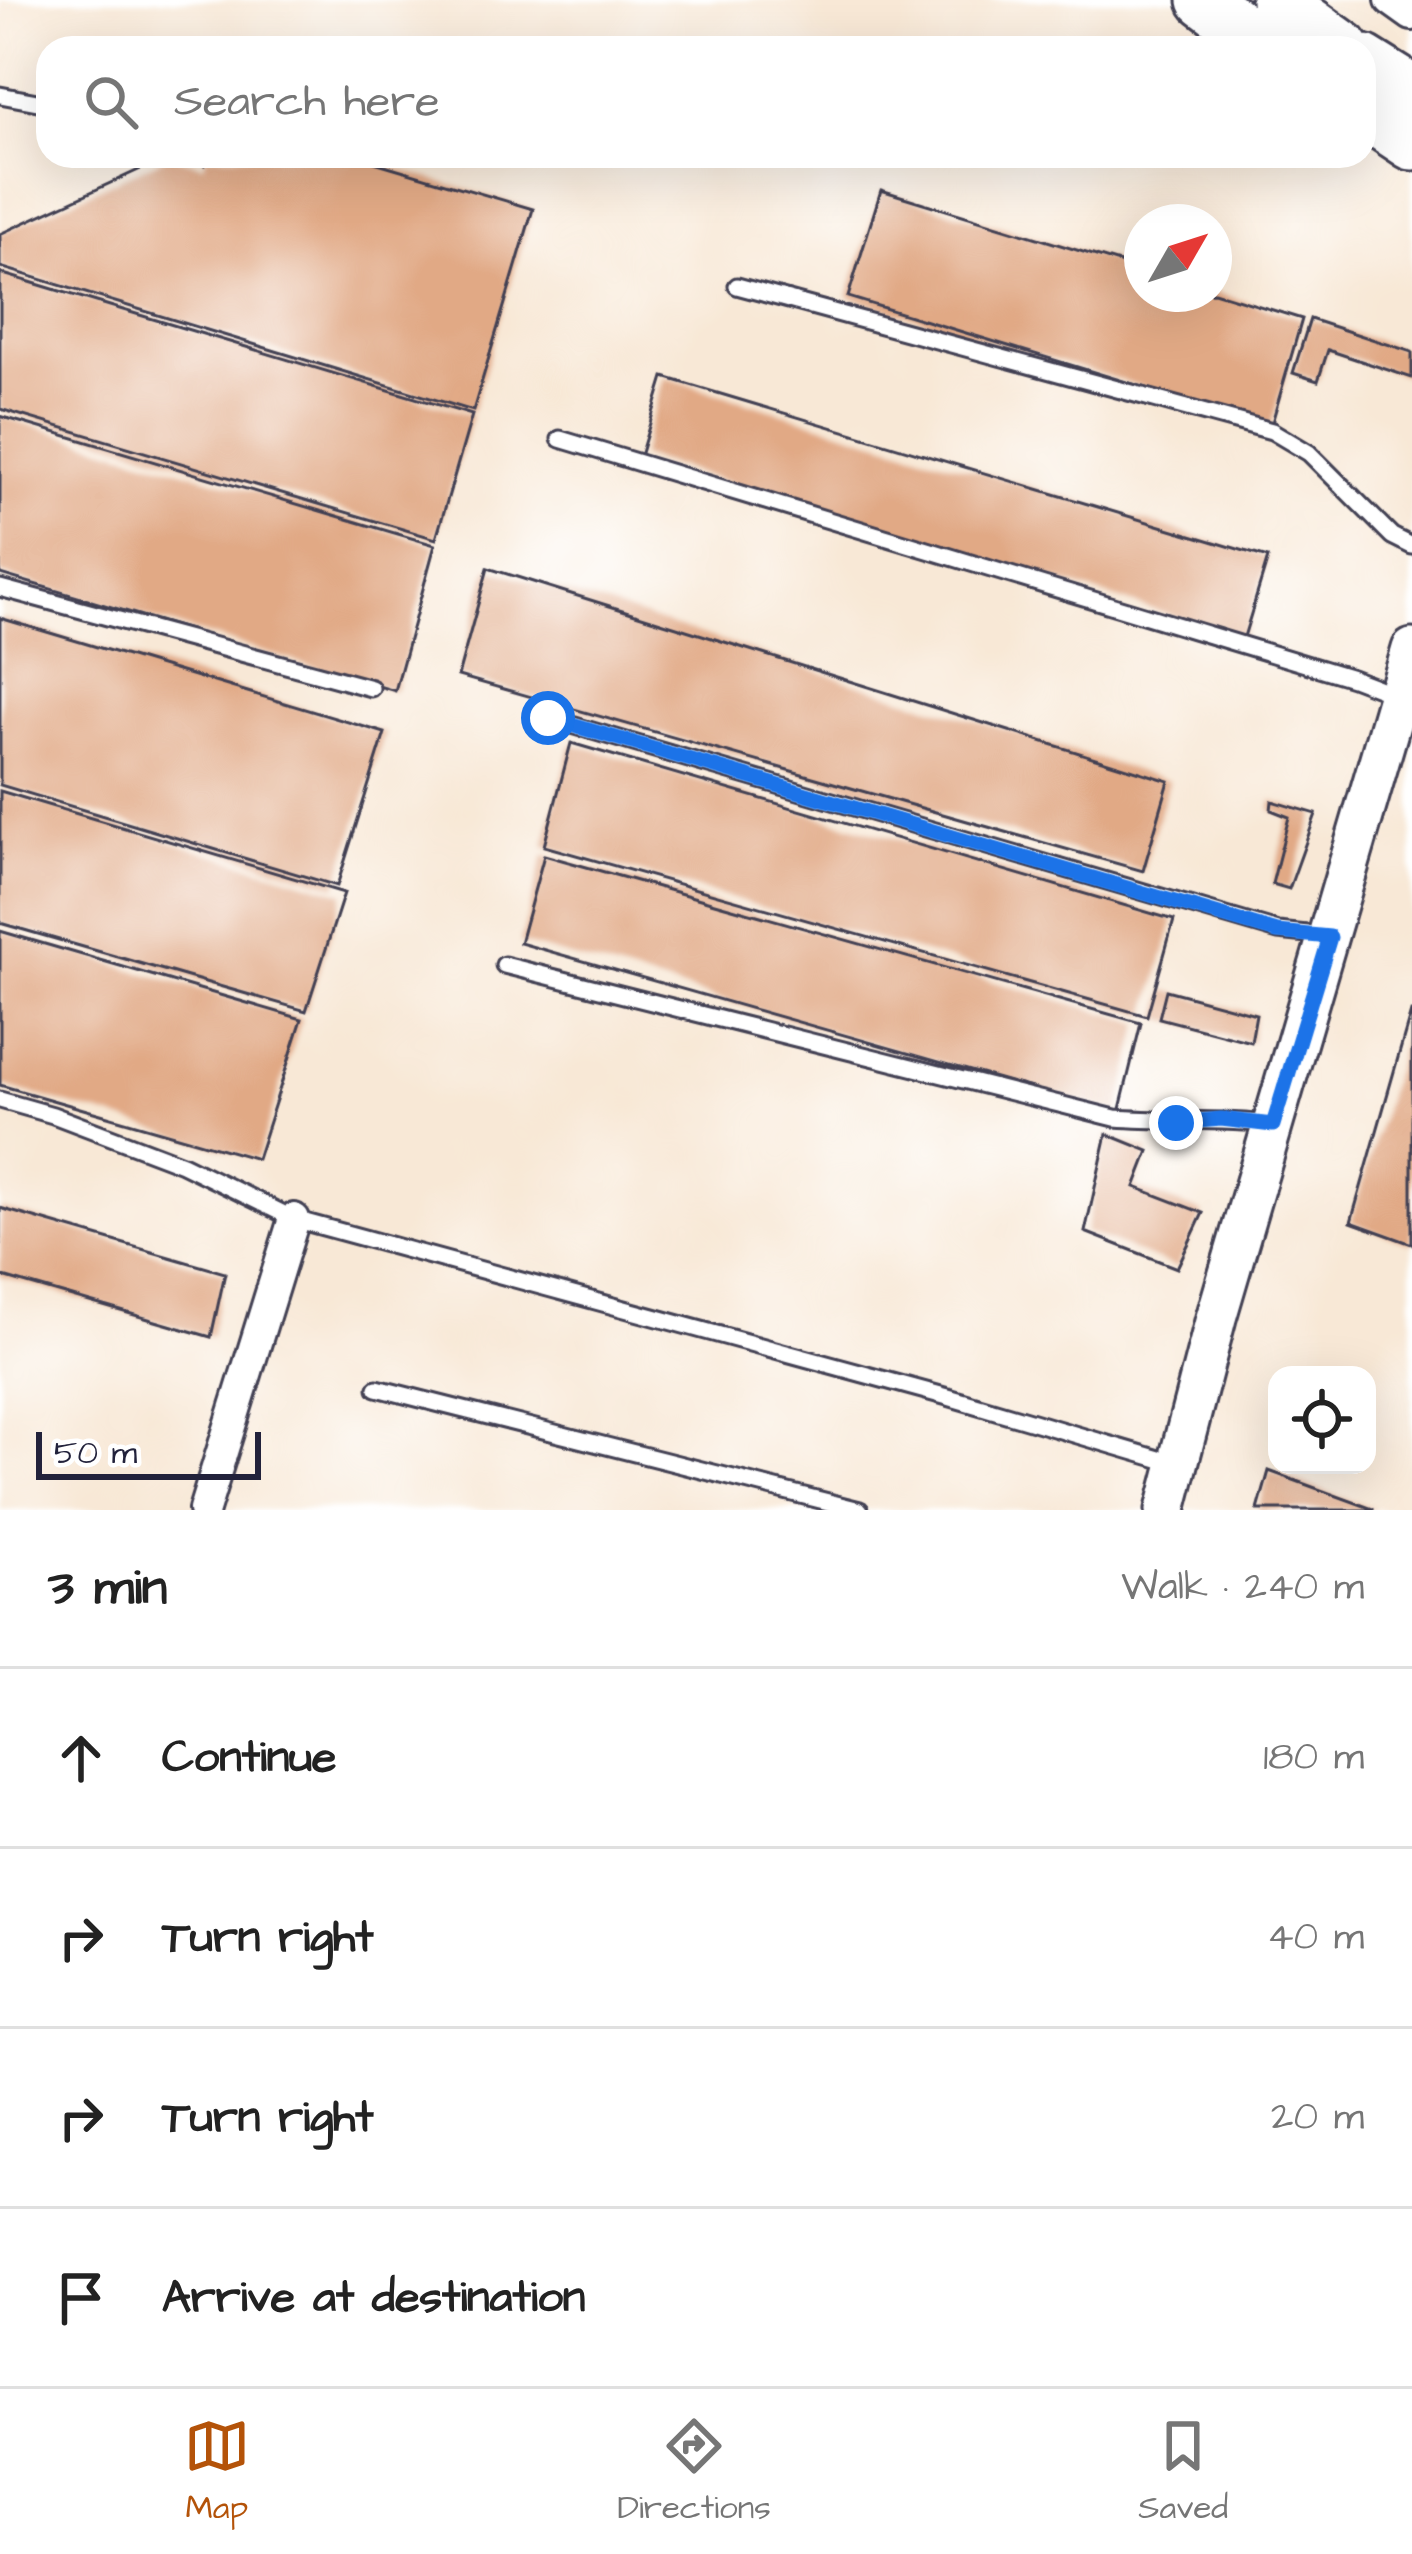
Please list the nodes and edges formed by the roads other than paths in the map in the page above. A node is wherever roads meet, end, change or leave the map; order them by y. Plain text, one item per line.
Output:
1 (1204, 0) edge
2 (1277, 0) edge
3 (1391, 0) edge
4 (1412, 15) edge
5 (1252, 36) edge
6 (1327, 36) edge
7 (1376, 68) edge
8 (1412, 91) edge
9 (0, 95) edge
10 (36, 102) edge
11 (1376, 120) edge
12 (1412, 145) edge
13 (737, 286) dead end
14 (560, 439) dead end
15 (1412, 546) edge
16 (0, 587) edge
17 (1412, 649) edge
18 (371, 688) dead end
19 (1404, 700) edge
20 (548, 718) dead end
21 (1330, 937) junction
22 (504, 964) dead end
23 (0, 1100) edge
24 (1273, 1125) junction
25 (293, 1219) junction
26 (377, 1388) dead end
27 (1180, 1465) junction
28 (204, 1510) edge
29 (860, 1510) edge
30 (1166, 1510) edge

1 - 5 highway
2 - 6 highway
3 - 4 street
7 - 8 highway
9 - 10 lane
11 - 12 highway
13 - 15 lane
14 - 19 lane
16 - 18 lane
17 - 19 street
19 - 21 street
20 - 21 lane
21 - 24 street
22 - 24 lane
23 - 25 lane
24 - 27 street
25 - 27 lane
25 - 28 street
26 - 29 lane
27 - 30 street

